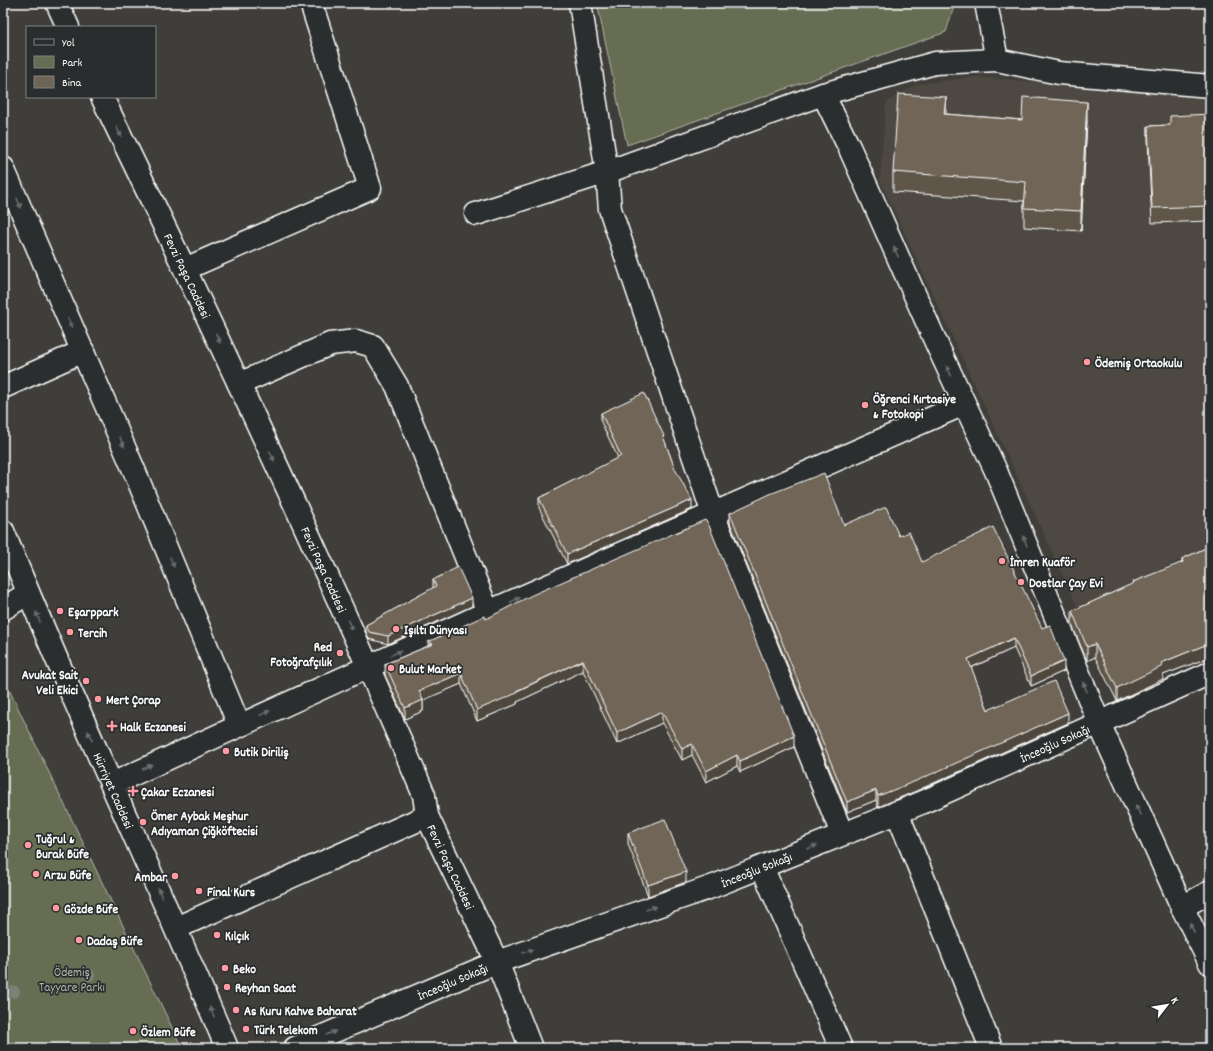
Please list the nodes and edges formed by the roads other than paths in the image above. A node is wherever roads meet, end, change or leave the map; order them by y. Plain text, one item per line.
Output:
1 (57, 3) edge
2 (311, 3) edge
3 (580, 3) edge
4 (986, 3) edge
5 (68, 26) edge
6 (998, 60) junction
7 (1210, 86) edge
8 (823, 94) junction
9 (102, 98) edge
10 (3, 168) edge
11 (607, 172) junction
12 (476, 214) dead end
13 (185, 269) junction
14 (83, 351) junction
15 (239, 384) junction
16 (3, 387) edge
17 (964, 404) junction
18 (713, 514) junction
19 (3, 531) edge
20 (28, 594) junction
21 (3, 609) edge
22 (488, 612) junction
23 (369, 666) junction
24 (1210, 673) edge
25 (1100, 723) junction
26 (240, 725) junction
27 (112, 784) junction
28 (897, 812) junction
29 (427, 816) junction
30 (842, 834) junction
31 (762, 866) junction
32 (1210, 892) edge
33 (1182, 907) junction
34 (176, 928) junction
35 (497, 962) junction
36 (1210, 963) edge
37 (227, 1048) edge
38 (295, 1048) edge
39 (531, 1048) edge
40 (840, 1048) edge
41 (991, 1048) edge

1 - 5 street
2 - 13 street
3 - 11 street
4 - 6 street
6 - 7 street
6 - 8 street
8 - 11 street
17 -> 8 street
9 -> 13 street, Fevzi Paşa Caddesi
10 -> 14 street
11 - 12 street
11 - 18 street
13 -> 15 street, Fevzi Paşa Caddesi
14 - 16 street
14 -> 26 street
15 - 22 street
15 -> 23 street, Fevzi Paşa Caddesi
17 - 18 street
25 -> 17 street
22 -> 18 street
18 - 30 street
19 - 20 street, Hürriyet Caddesi
20 - 21 street
27 -> 20 street, Hürriyet Caddesi
23 -> 22 street
26 -> 23 street
23 - 29 street, Fevzi Paşa Caddesi
24 - 25 street, İnceoğlu Sokağı
25 - 28 street, İnceoğlu Sokağı
33 -> 25 street
27 -> 26 street
34 -> 27 street, Hürriyet Caddesi
28 - 30 street, İnceoğlu Sokağı
28 - 41 street
29 - 34 street
29 - 35 street, Fevzi Paşa Caddesi
31 -> 30 street, İnceoğlu Sokağı
35 -> 31 street, İnceoğlu Sokağı
31 - 40 street
32 - 33 street
36 -> 33 street
37 -> 34 street, Hürriyet Caddesi
38 -> 35 street, İnceoğlu Sokağı
35 - 39 street, Fevzi Paşa Caddesi

